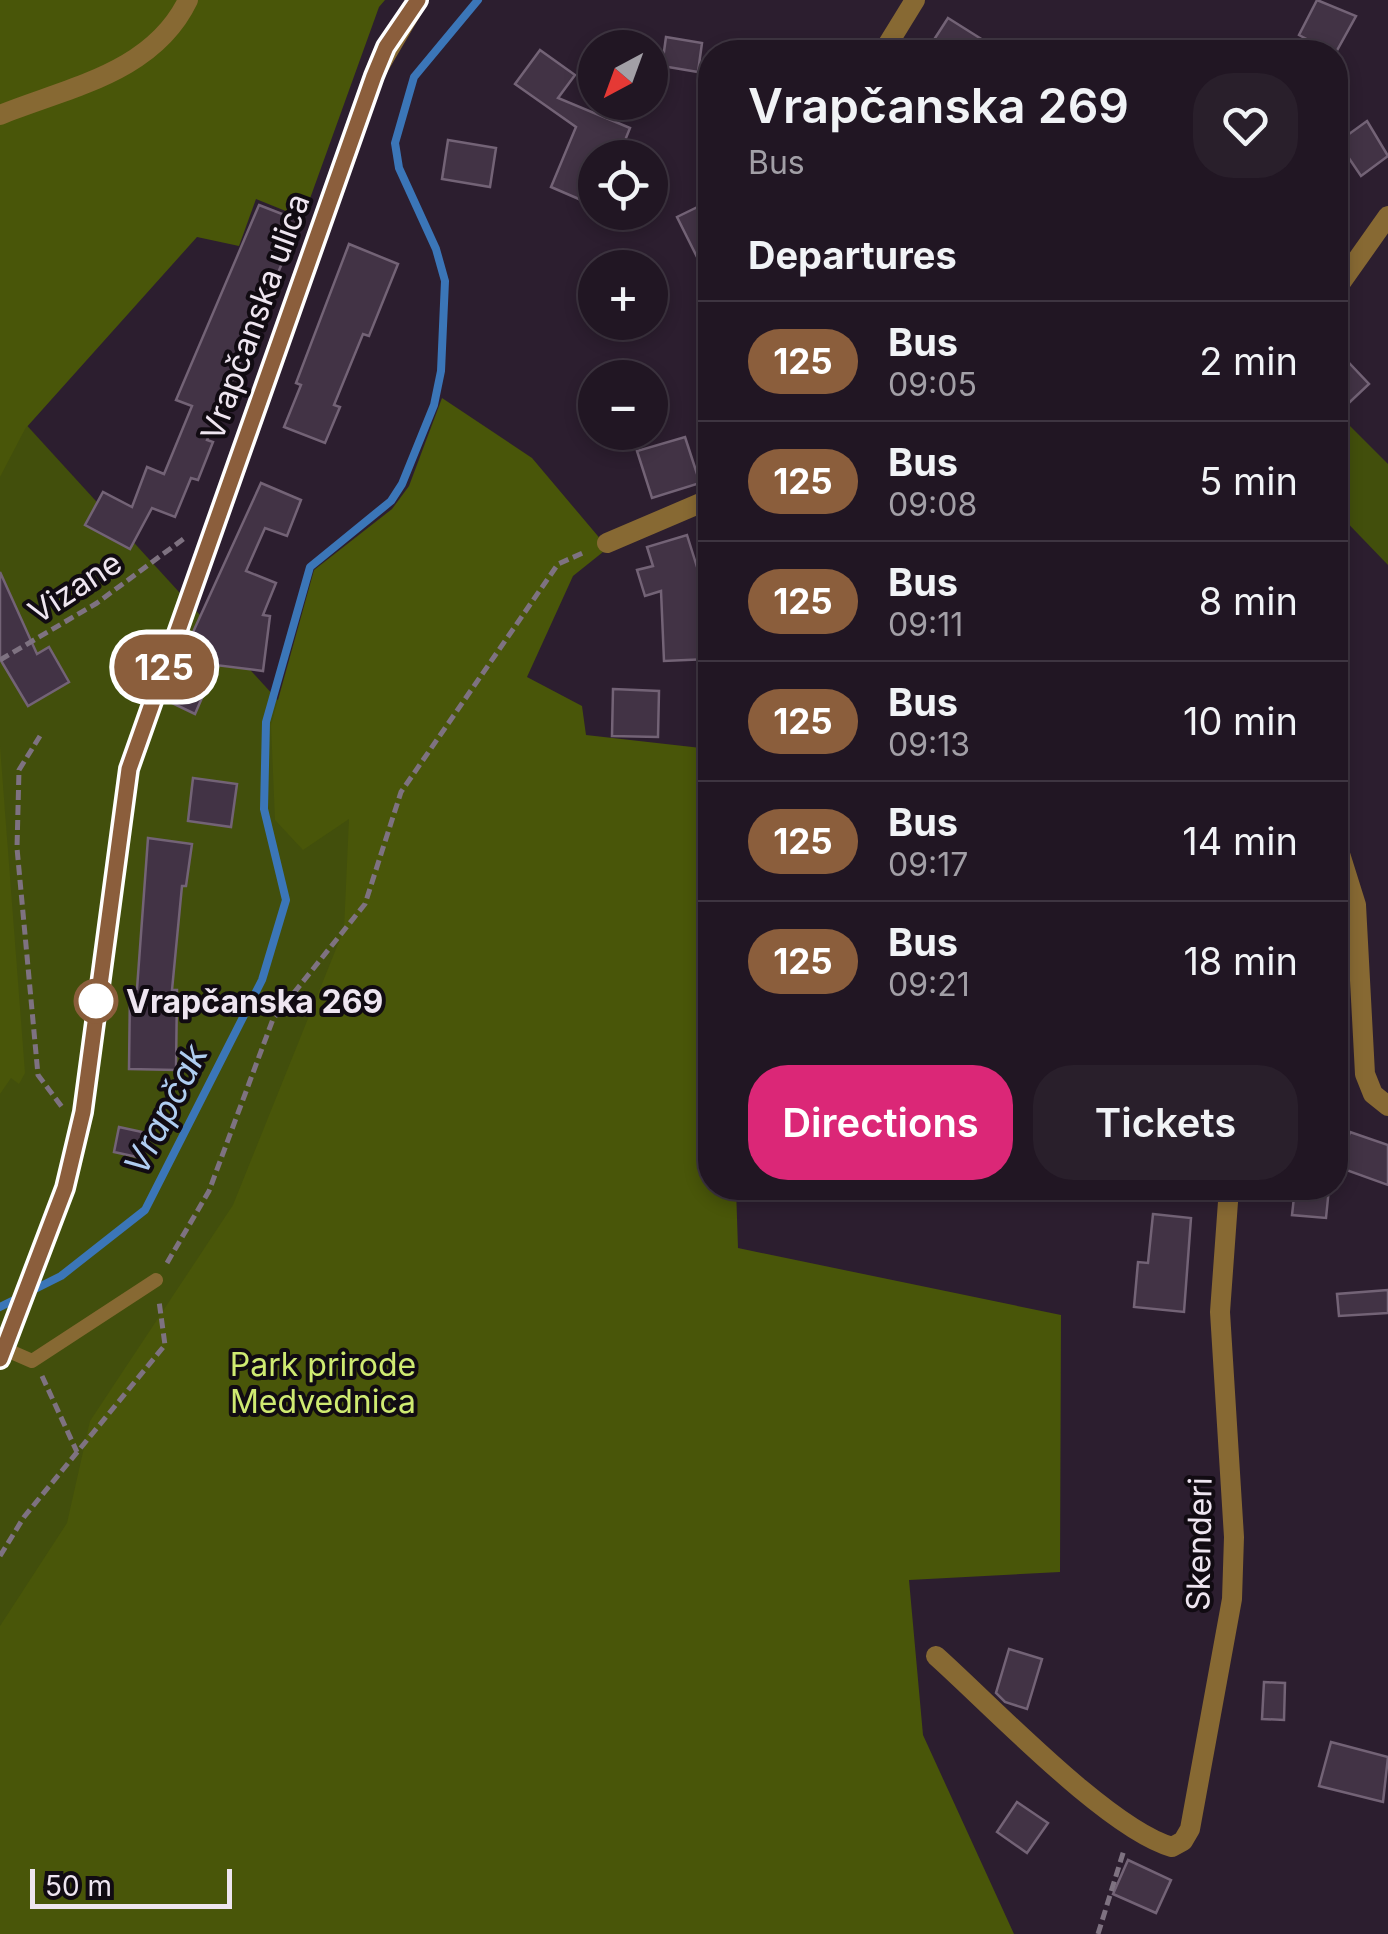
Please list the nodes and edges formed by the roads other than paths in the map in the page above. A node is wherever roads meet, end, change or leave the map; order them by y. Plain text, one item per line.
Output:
1 (188, 0) edge
2 (418, 0) edge
3 (915, 0) edge
4 (890, 40) edge
5 (0, 116) edge
6 (1388, 216) edge
7 (1348, 273) edge
8 (698, 505) edge
9 (606, 543) road end
10 (1348, 879) edge
11 (1356, 905) junction
12 (1348, 910) edge
13 (1388, 1106) edge
14 (1228, 1200) edge
15 (156, 1280) road end
16 (2, 1351) edge
17 (936, 1656) dead end

1 - 5 street
2 - 16 street, Vrapčanska ulica
3 - 4 street
6 - 7 street
8 - 9 street
10 - 11 street
11 - 12 street
11 - 13 street
14 - 17 street, Skenderi
15 - 16 lane

